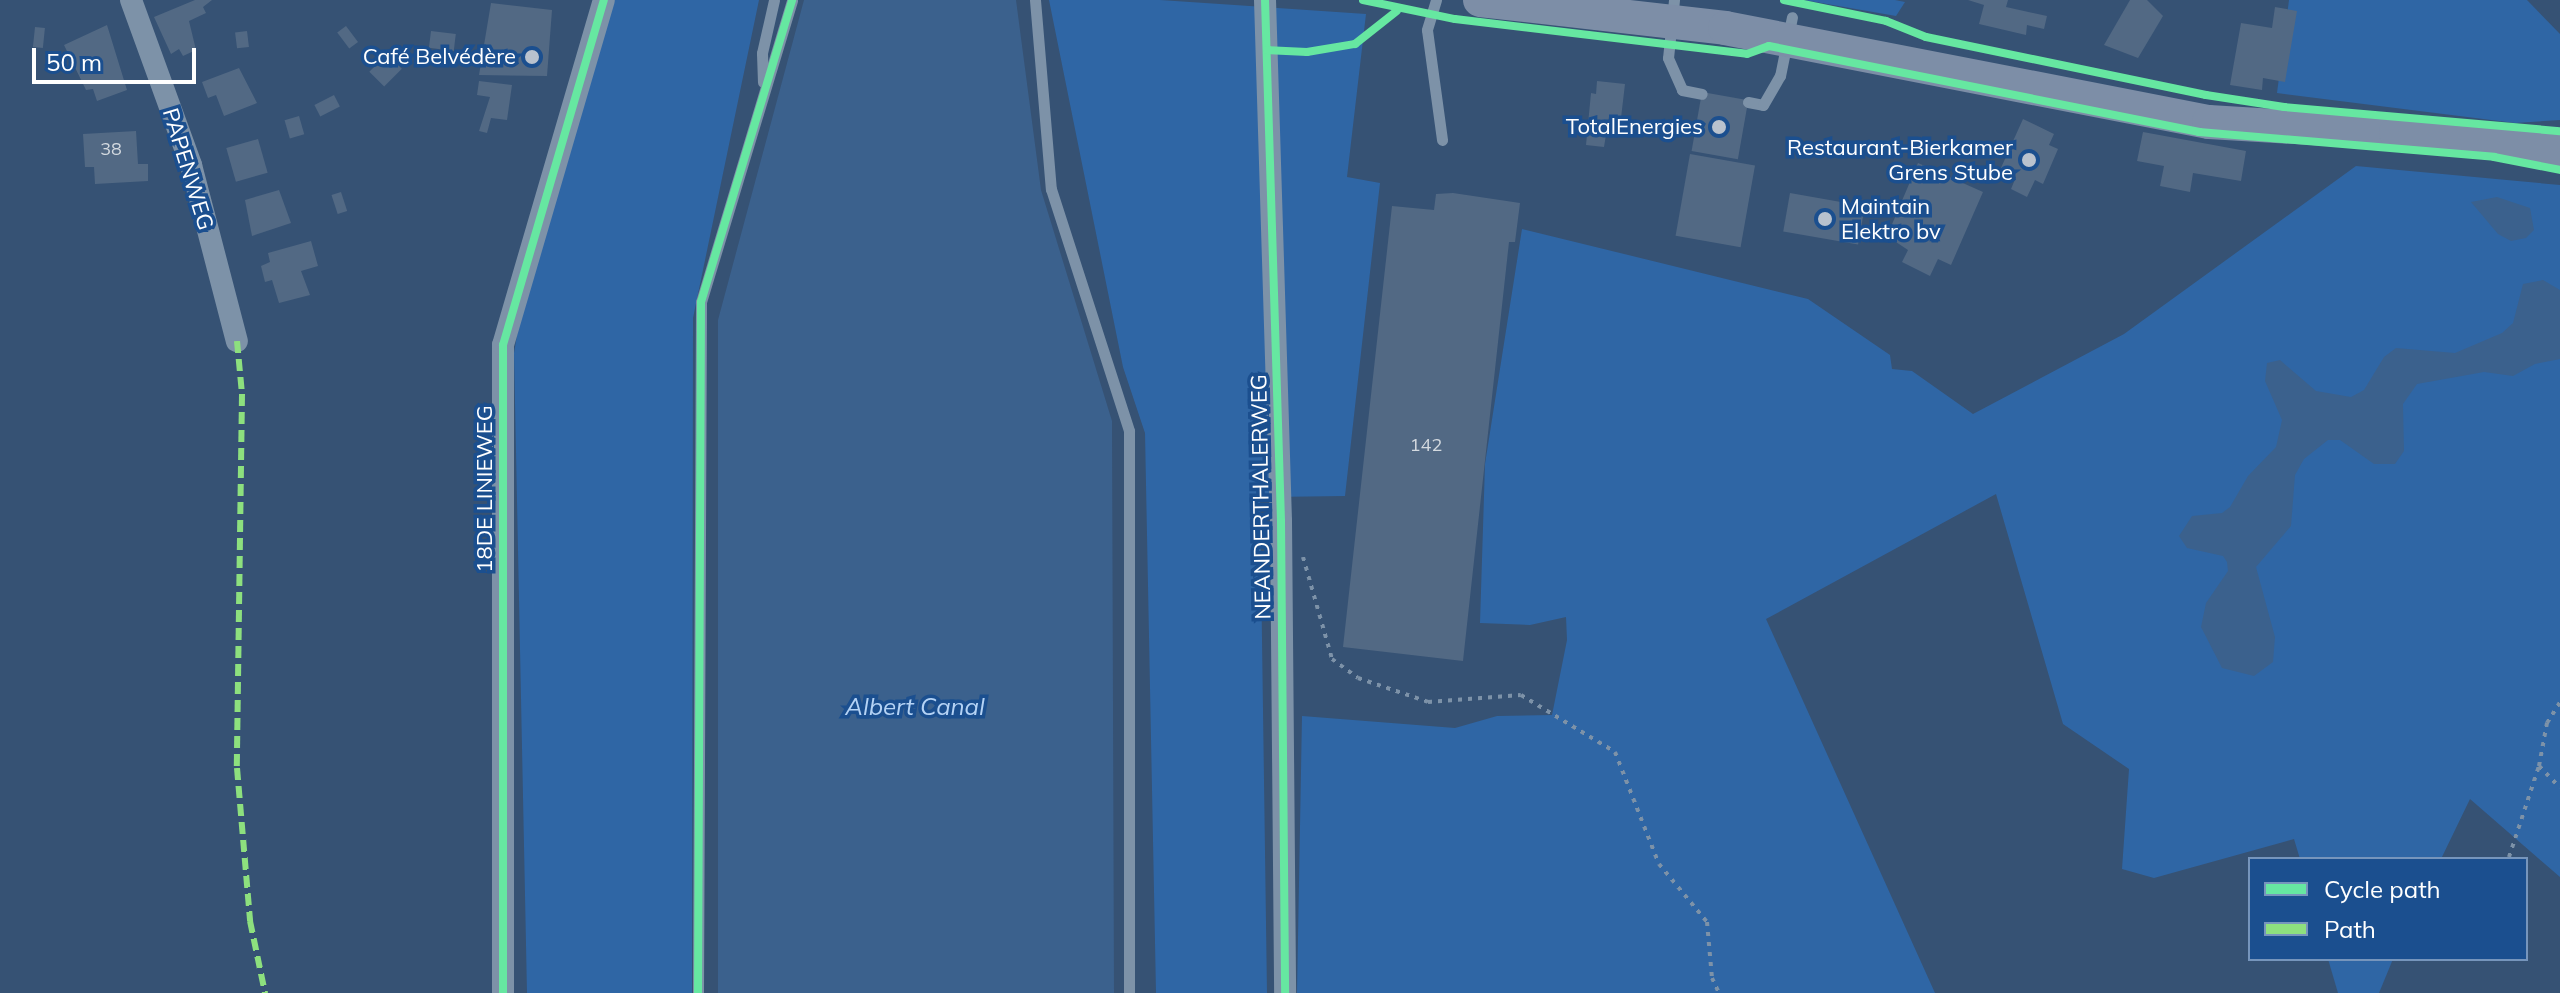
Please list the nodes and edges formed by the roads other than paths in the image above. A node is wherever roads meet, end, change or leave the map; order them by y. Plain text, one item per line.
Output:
1 (131, 0) edge
2 (604, 0) edge
3 (774, 0) edge
4 (792, 0) edge
5 (1035, 0) edge
6 (1265, 0) edge
7 (1436, 0) edge
8 (1480, 0) edge
9 (1680, 7) edge
10 (1790, 28) junction
11 (763, 90) junction
12 (1702, 94) dead end
13 (1748, 102) dead end
14 (1442, 140) dead end
15 (2560, 150) edge
16 (237, 341) dead end
17 (503, 993) edge
18 (698, 993) edge
19 (1129, 993) edge
20 (1285, 993) edge

1 - 16 street, PAPENWEG
2 - 17 street, 18DE LINIEWEG
3 - 11 lane
4 - 11 lane
5 - 19 lane
6 - 20 street, NEANDERTHALERWEG
7 - 14 lane
8 - 9 main road
9 - 10 main road
9 - 12 lane
10 - 13 lane
10 - 15 main road
11 - 18 lane

